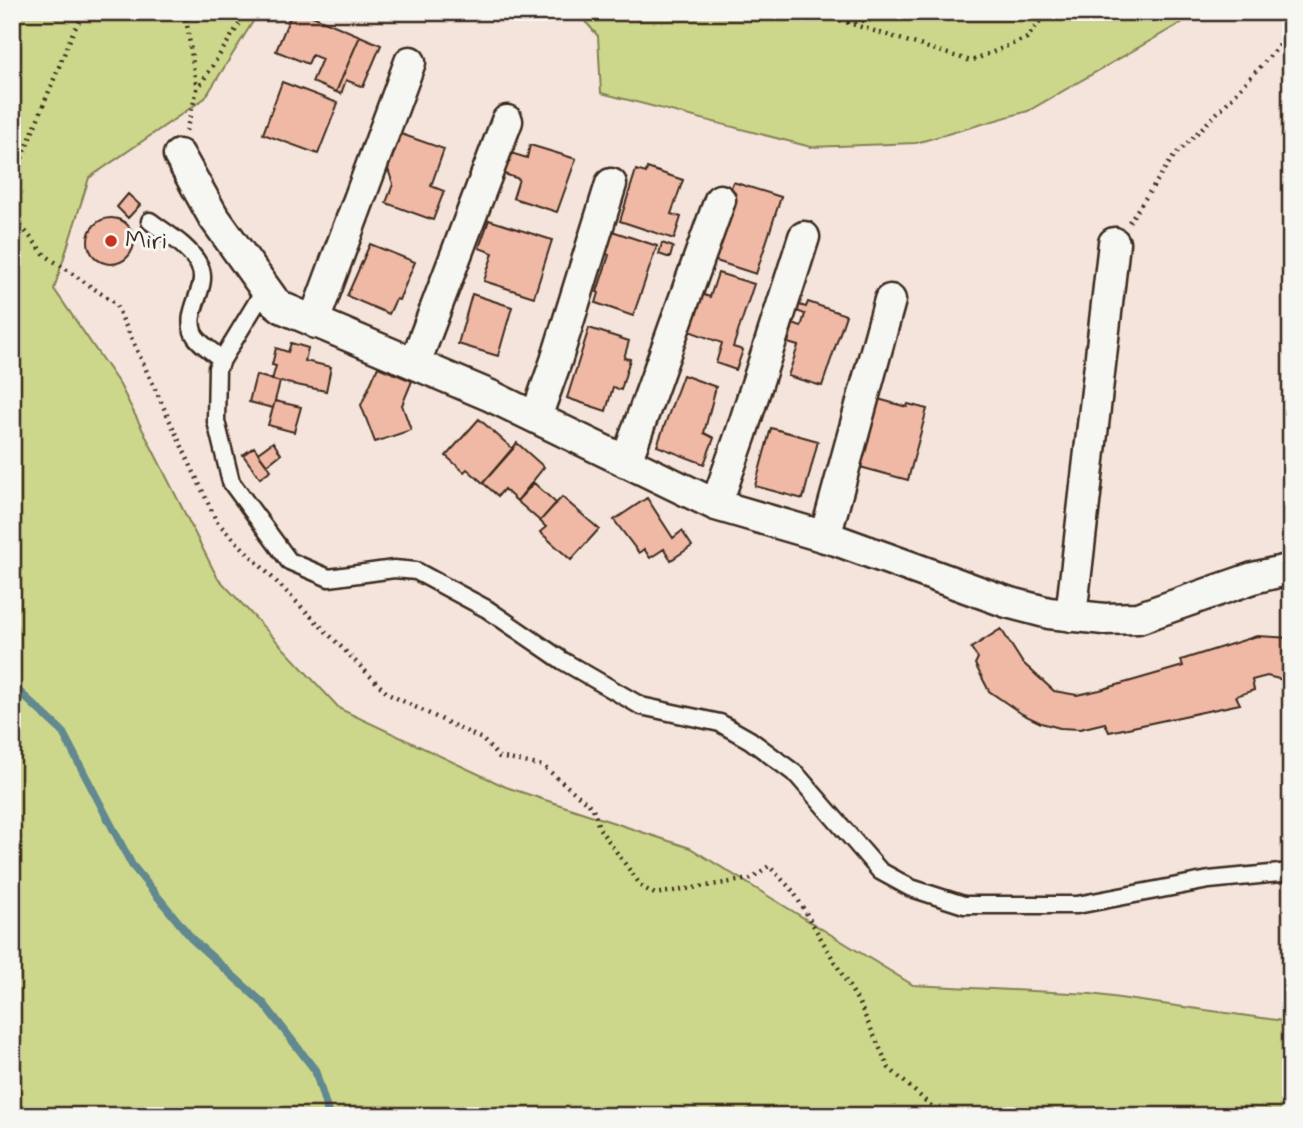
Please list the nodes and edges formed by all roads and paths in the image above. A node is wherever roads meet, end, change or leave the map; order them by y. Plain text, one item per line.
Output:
1 (85, 12) edge
2 (185, 12) edge
3 (247, 12) edge
4 (813, 12) edge
5 (899, 12) edge
6 (1047, 12) edge
7 (844, 23) junction
8 (1291, 33) edge
9 (410, 62) dead end
10 (197, 90) junction
11 (507, 121) dead end
12 (179, 155) joint
13 (12, 170) edge
14 (611, 184) dead end
15 (720, 200) dead end
16 (12, 215) edge
17 (150, 221) dead end
18 (804, 237) dead end
19 (1114, 243) joint
20 (265, 289) junction
21 (890, 300) dead end
22 (316, 323) junction
23 (222, 360) junction
24 (415, 363) junction
25 (536, 417) junction
26 (626, 462) junction
27 (716, 505) junction
28 (825, 537) junction
29 (1291, 569) edge
30 (1072, 617) junction
31 (1291, 872) edge
32 (947, 1116) edge

1 - 13 path
2 - 10 path
3 - 10 path
4 - 7 path
5 - 7 path
6 - 7 path
8 - 19 path
9 - 22 street
10 - 12 path
11 - 24 street
12 - 20 street
14 - 25 street
15 - 26 street
16 - 32 path
17 - 23 lane
18 - 27 street
19 - 30 street
20 - 22 street
20 - 23 lane
21 - 28 street
22 - 24 street
23 - 31 lane
24 - 25 street
25 - 26 street
26 - 27 street
27 - 28 street
28 - 30 street
29 - 30 street

